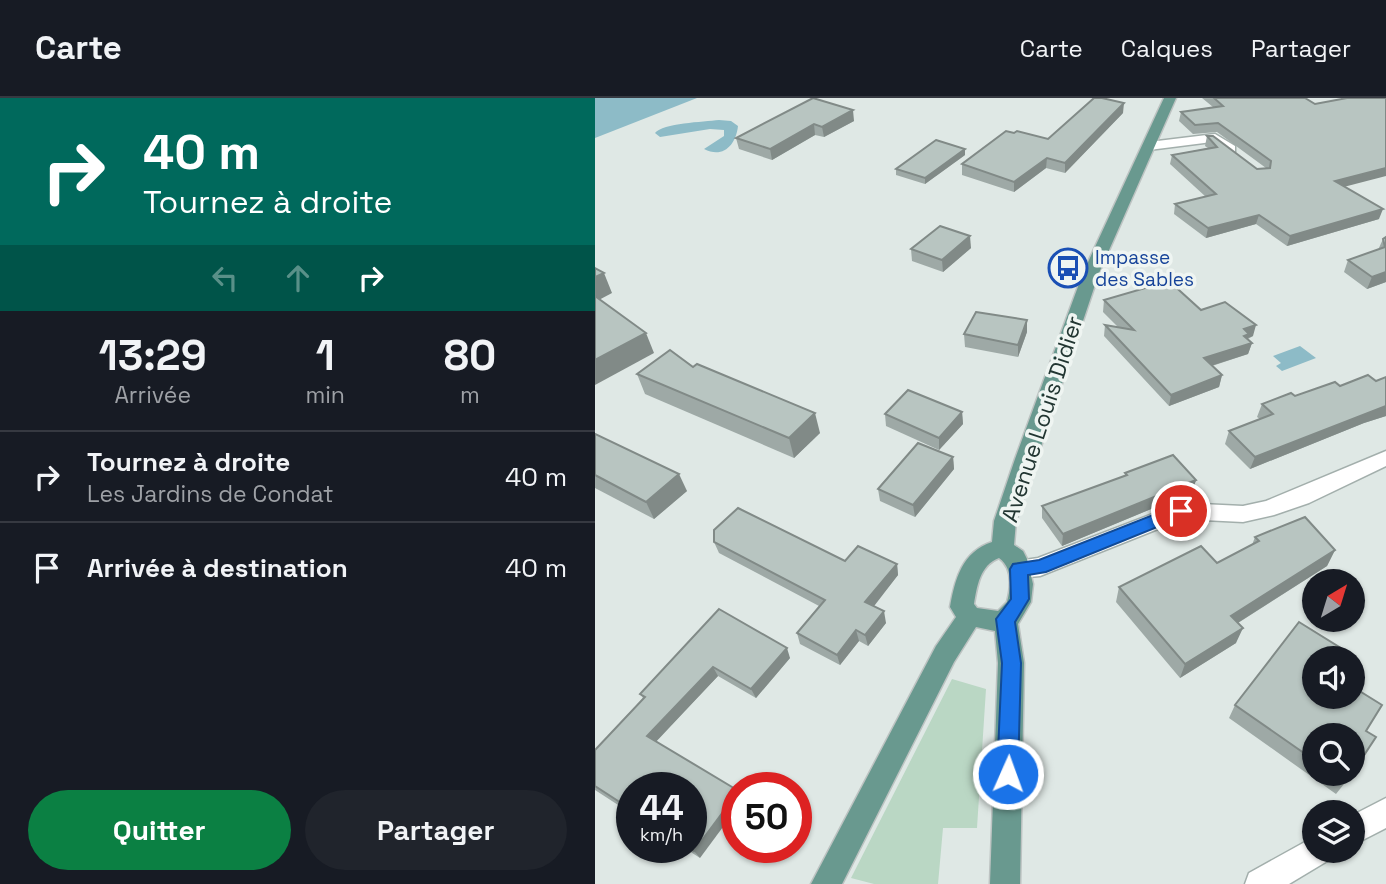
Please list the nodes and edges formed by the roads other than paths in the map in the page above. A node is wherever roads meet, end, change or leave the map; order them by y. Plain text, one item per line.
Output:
1 (1170, 98) edge
2 (1149, 146) junction
3 (1243, 159) edge
4 (1386, 458) edge
5 (1002, 549) junction
6 (1019, 569) junction
7 (969, 617) junction
8 (1005, 619) junction
9 (1386, 812) edge
10 (1365, 824) edge
11 (1302, 860) edge
12 (826, 884) edge
13 (1005, 884) edge
14 (1260, 884) edge

1 - 2 main road, Avenue Louis Didier
2 - 3 street
2 - 5 main road, Avenue Louis Didier
4 - 6 street
5 - 6 main road, Avenue Louis Didier
5 - 7 main road, Avenue Louis Didier
6 - 8 main road
7 - 8 main road
7 - 12 main road
8 - 13 main road
9 - 10 street
11 - 14 street

